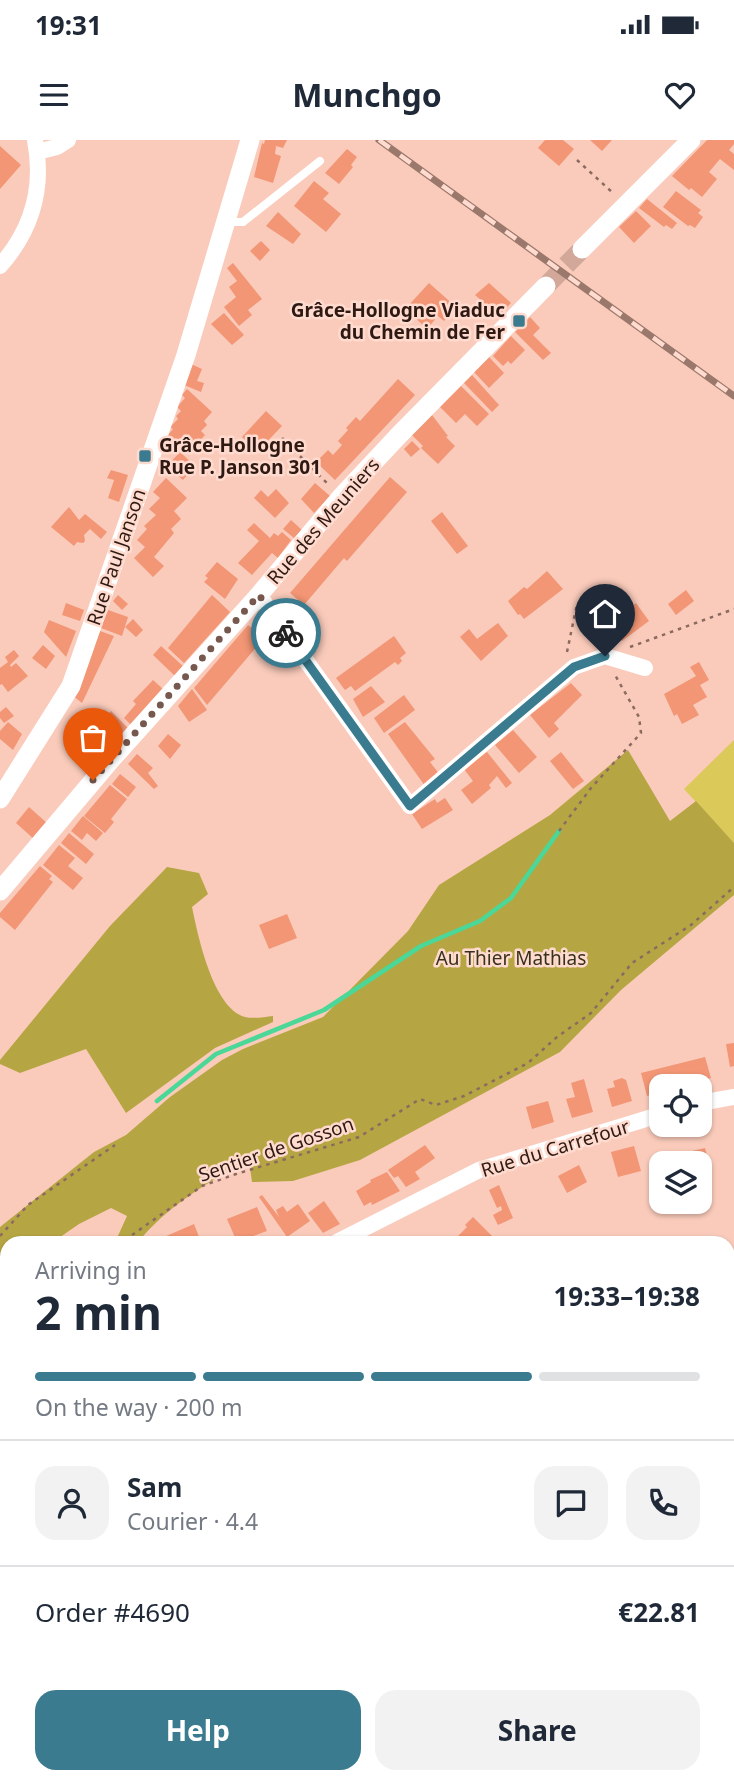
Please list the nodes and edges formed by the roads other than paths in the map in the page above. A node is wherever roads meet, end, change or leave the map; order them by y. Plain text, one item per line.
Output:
1 (68, 140) edge
2 (250, 140) edge
3 (691, 140) edge
4 (36, 146) edge
5 (320, 161) dead end
6 (226, 222) junction
7 (582, 249) tunnel mouth
8 (0, 266) edge
9 (545, 286) tunnel mouth
10 (259, 595) junction
11 (645, 668) dead end
12 (0, 799) edge
13 (0, 891) edge
14 (734, 1097) edge
15 (712, 1101) edge
16 (649, 1118) edge
17 (349, 1236) edge

1 - 4 street
2 - 6 street, Rue Paul Janson
3 - 7 street
4 - 8 street
5 - 6 lane
6 - 12 street, Rue Paul Janson
9 - 10 street, Rue des Meuniers
10 - 11 street
10 - 13 street, Rue des Meuniers
14 - 15 street
16 - 17 street, Rue du Carrefour

